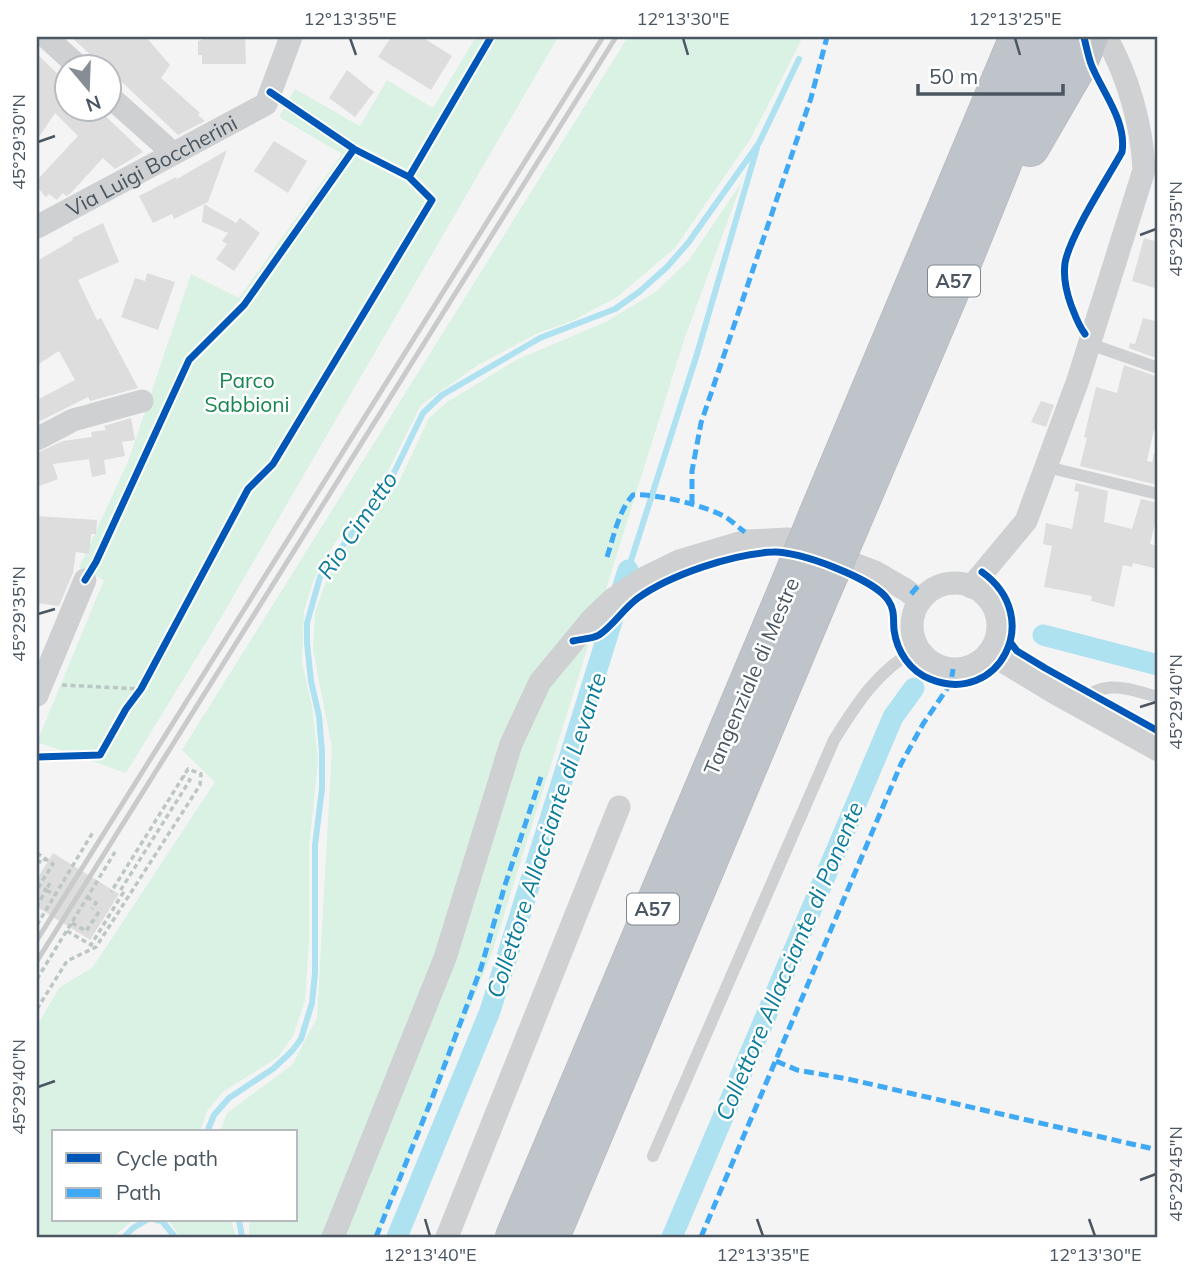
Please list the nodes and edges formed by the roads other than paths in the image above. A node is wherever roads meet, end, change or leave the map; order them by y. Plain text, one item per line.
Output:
1 (46, 37) edge
2 (291, 37) edge
3 (992, 37) edge
4 (1019, 37) edge
5 (1053, 37) edge
6 (1106, 37) edge
7 (1119, 48) edge
8 (63, 52) edge
9 (1082, 54) edge
10 (122, 107) edge
11 (165, 146) dead end
12 (37, 227) edge
13 (963, 260) junction
14 (910, 300) junction
15 (1090, 344) junction
16 (1158, 368) edge
17 (142, 401) dead end
18 (37, 439) edge
19 (1047, 467) junction
20 (1158, 494) edge
21 (835, 518) junction
22 (85, 580) dead end
23 (806, 586) junction
24 (971, 587) junction
25 (920, 601) junction
26 (918, 648) junction
27 (989, 653) junction
28 (38, 687) edge
29 (1158, 697) edge
30 (1074, 704) junction
31 (1158, 750) edge
32 (619, 807) dead end
33 (653, 1156) dead end
34 (333, 1237) edge
35 (447, 1237) edge
36 (515, 1237) edge
37 (550, 1237) edge

1 - 8 street
2 - 12 street, Via Luigi Boccherini
3 - 14 highway, A57
4 - 14 highway, Tangenziale di Mestre / A57
5 - 13 highway, Tangenziale di Mestre / A57
6 - 7 street
7 - 15 street
9 - 13 highway, A57
10 - 11 street
13 - 21 highway, Tangenziale di Mestre / A57
14 - 21 highway, Tangenziale di Mestre / A57
15 - 16 lane
15 - 19 street
17 - 18 street
19 - 20 lane
19 - 24 street
21 - 23 highway, Tangenziale di Mestre / A57, bridge
22 - 28 street
23 - 36 highway, Tangenziale di Mestre / A57
23 - 37 highway, Tangenziale di Mestre / A57
24 - 25 street
24 - 27 street
25 - 26 street
25 - 34 street
26 - 27 street
26 - 33 lane
27 - 30 street
29 - 30 lane
30 - 31 street
32 - 35 street

